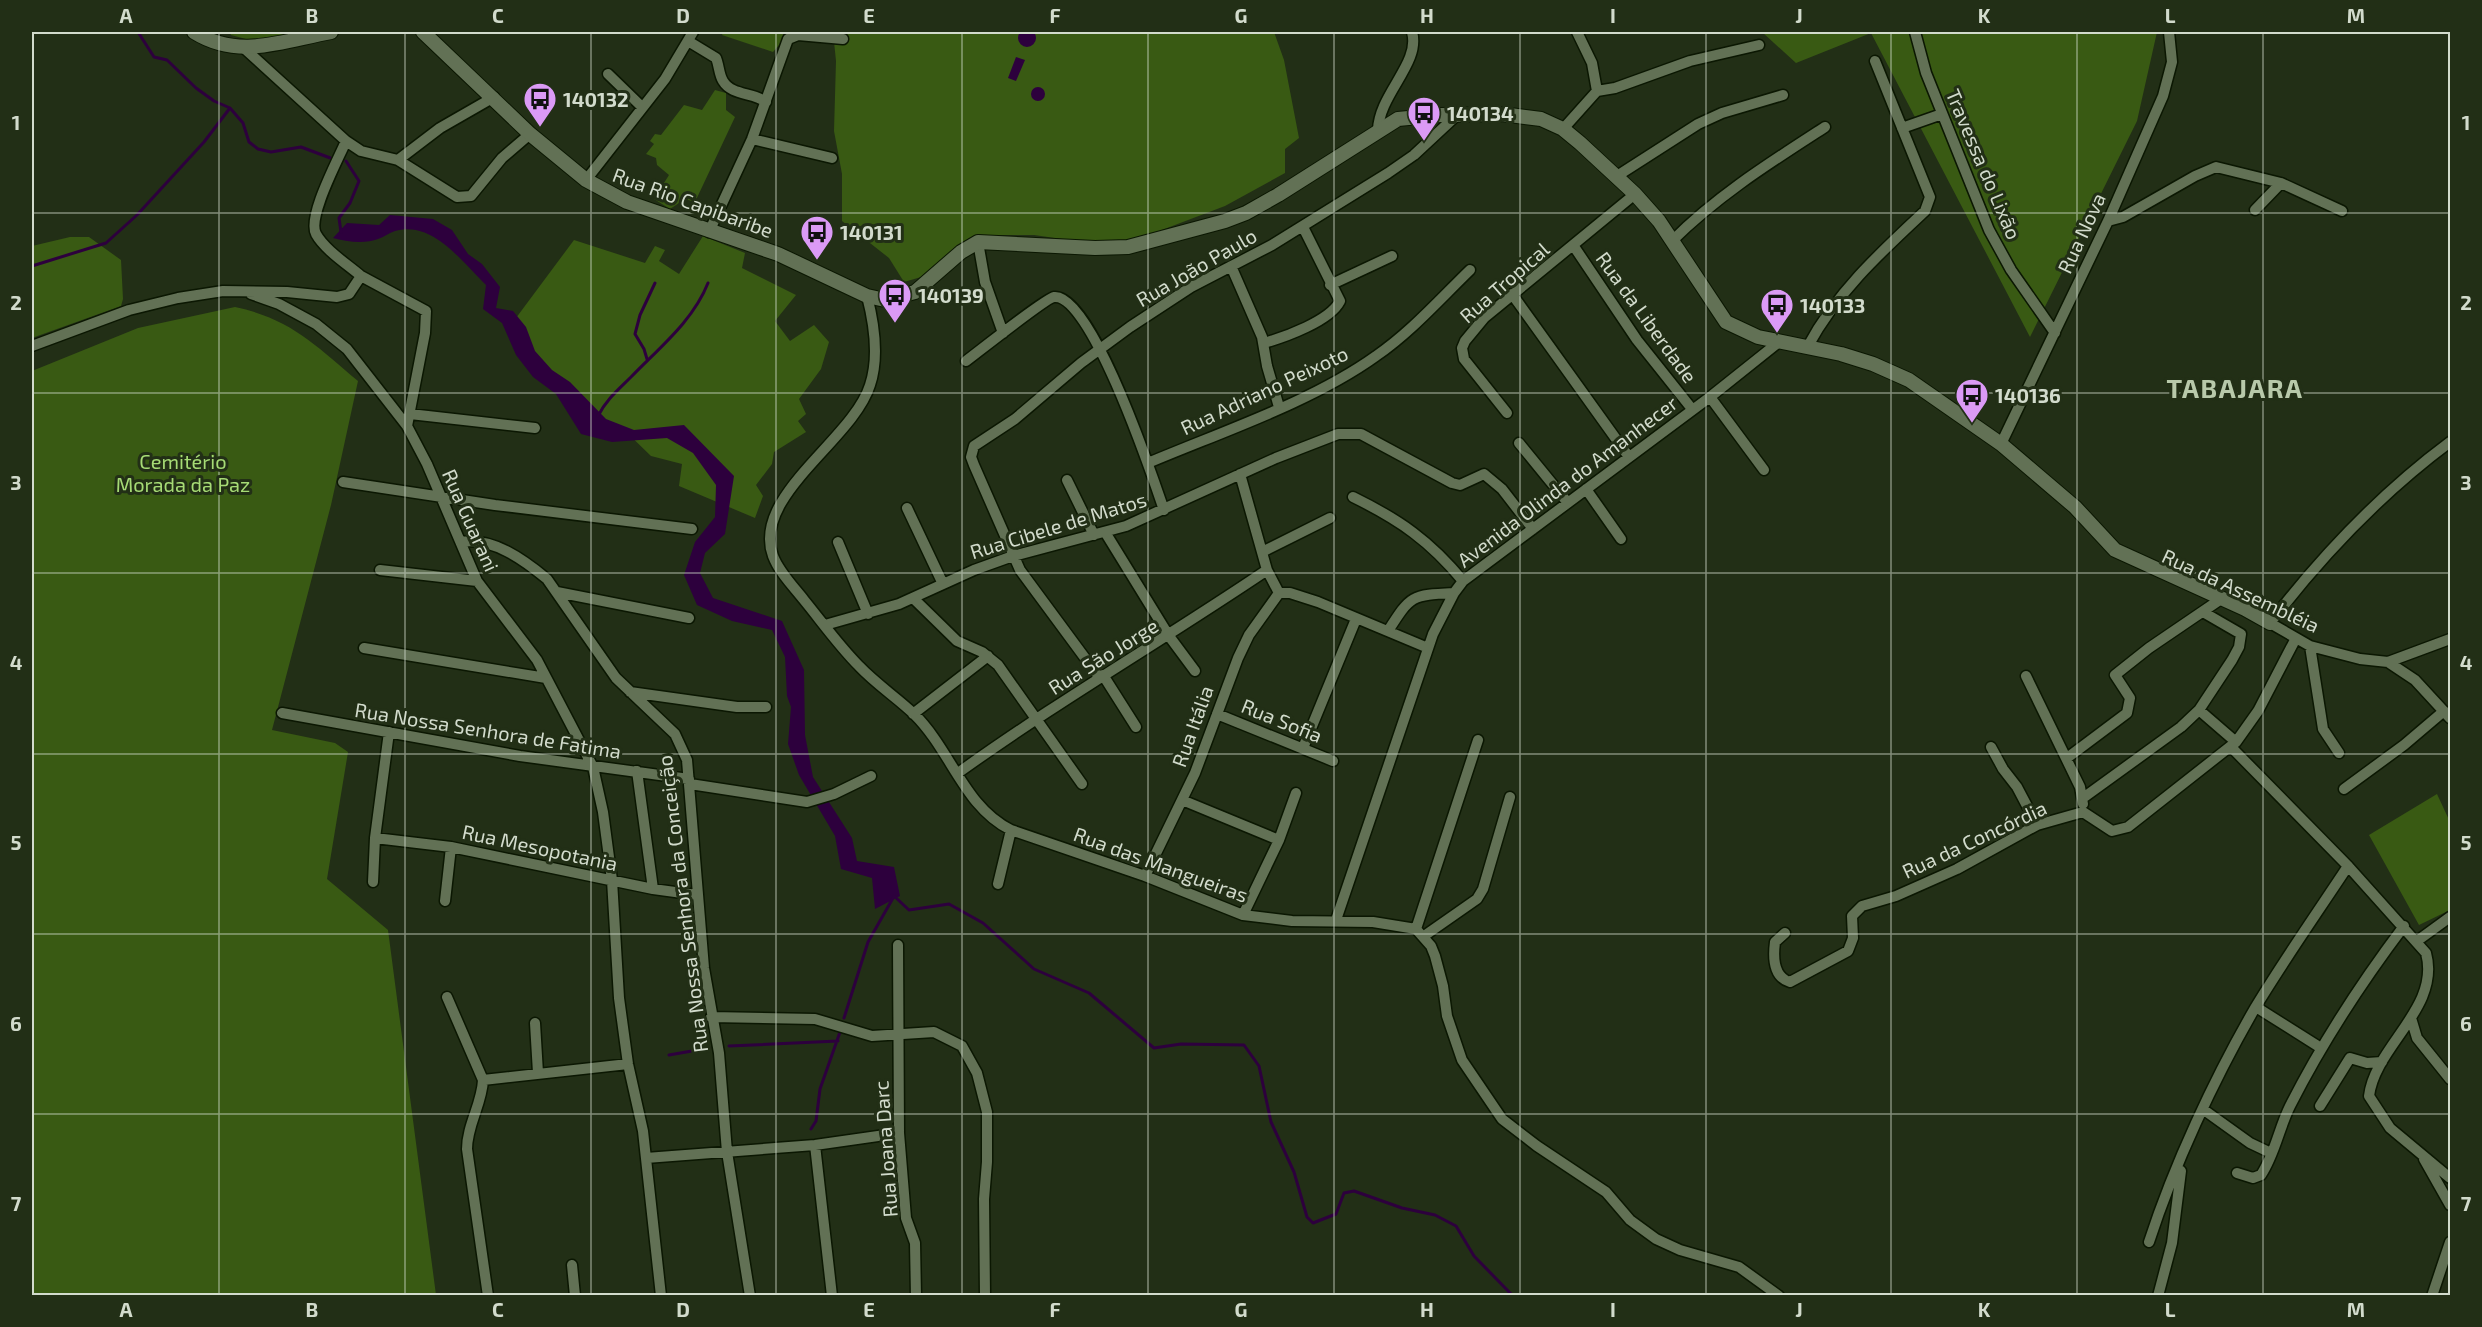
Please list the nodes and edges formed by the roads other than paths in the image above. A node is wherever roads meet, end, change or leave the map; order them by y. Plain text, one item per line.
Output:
1 (194, 32) edge
2 (330, 32) edge
3 (423, 32) edge
4 (1412, 32) edge
5 (1577, 32) edge
6 (1914, 32) edge
7 (2169, 32) edge
8 (691, 36) edge
9 (843, 39) dead end
10 (1759, 45) dead end
11 (245, 49) junction
12 (1875, 61) dead end
13 (609, 74) dead end
14 (1597, 91) junction
15 (1783, 95) dead end
16 (494, 97) junction
17 (766, 102) junction
18 (642, 107) junction
19 (1942, 114) junction
20 (1457, 115) junction
21 (1825, 127) dead end
22 (1902, 128) junction
23 (1563, 129) junction
24 (1378, 130) junction
25 (530, 134) junction
26 (752, 139) junction
27 (346, 141) junction
28 (832, 158) dead end
29 (398, 160) junction
30 (1617, 176) junction
31 (586, 180) junction
32 (2281, 183) junction
33 (1635, 194) junction
34 (2255, 210) dead end
35 (2342, 211) dead end
36 (2108, 221) junction
37 (1303, 227) junction
38 (709, 232) junction
39 (1672, 241) junction
40 (978, 242) junction
41 (1574, 245) junction
42 (1392, 256) dead end
43 (1231, 266) junction
44 (1470, 270) dead end
45 (361, 276) junction
46 (1330, 285) junction
47 (251, 294) junction
48 (1512, 294) junction
49 (867, 296) junction
50 (1003, 333) junction
51 (2055, 333) junction
52 (1779, 342) junction
53 (1264, 343) junction
54 (32, 346) edge
55 (1808, 346) junction
56 (1101, 349) junction
57 (966, 361) dead end
58 (1710, 397) junction
59 (1279, 407) junction
60 (1692, 409) junction
61 (1508, 412) dead end
62 (410, 414) junction
63 (406, 426) junction
64 (535, 428) dead end
65 (2451, 442) edge
66 (1519, 443) dead end
67 (2001, 444) junction
68 (1629, 457) junction
69 (1148, 463) junction
70 (1764, 470) dead end
71 (1240, 474) junction
72 (1067, 480) dead end
73 (343, 482) dead end
74 (1586, 489) junction
75 (440, 495) junction
76 (1353, 497) dead end
77 (1568, 503) junction
78 (907, 508) dead end
79 (1164, 510) junction
80 (1330, 518) dead end
81 (692, 529) dead end
82 (1533, 529) junction
83 (1100, 534) junction
84 (1621, 539) dead end
85 (838, 542) dead end
86 (461, 543) junction
87 (1264, 551) junction
88 (1012, 555) junction
89 (380, 570) dead end
90 (1267, 570) junction
91 (477, 581) junction
92 (1463, 581) junction
93 (943, 584) junction
94 (557, 592) junction
95 (1279, 593) junction
96 (1454, 593) junction
97 (913, 598) junction
98 (2221, 599) junction
99 (2203, 612) junction
100 (868, 614) junction
101 (688, 618) dead end
102 (1356, 619) junction
103 (2270, 623) junction
104 (825, 625) junction
105 (1388, 631) junction
106 (1169, 636) junction
107 (2451, 639) edge
108 (2295, 640) junction
109 (2310, 646) junction
110 (364, 648) dead end
111 (1428, 648) junction
112 (988, 656) junction
113 (2388, 662) junction
114 (1195, 671) dead end
115 (1101, 676) junction
116 (2026, 676) dead end
117 (546, 678) junction
118 (630, 692) junction
119 (766, 707) dead end
120 (2199, 710) junction
121 (282, 713) dead end
122 (913, 714) junction
123 (1217, 714) junction
124 (2447, 715) edge
125 (1035, 720) junction
126 (1136, 728) dead end
127 (389, 732) junction
128 (1478, 740) dead end
129 (2233, 745) junction
130 (1991, 747) dead end
131 (1303, 748) junction
132 (2339, 753) dead end
133 (2067, 758) junction
134 (1334, 761) dead end
135 (593, 767) junction
136 (637, 771) junction
137 (958, 773) junction
138 (871, 776) dead end
139 (690, 781) junction
140 (1082, 784) dead end
141 (2344, 789) dead end
142 (1296, 793) dead end
143 (1510, 797) dead end
144 (2083, 798) junction
145 (1182, 800) junction
146 (2083, 812) junction
147 (2037, 825) junction
148 (1011, 830) junction
149 (375, 838) junction
150 (1278, 840) junction
151 (451, 847) junction
152 (2348, 866) junction
153 (1145, 876) junction
154 (612, 880) junction
155 (373, 882) dead end
156 (998, 884) dead end
157 (653, 889) junction
158 (697, 895) junction
159 (445, 901) dead end
160 (1243, 915) junction
161 (2451, 917) edge
162 (1336, 920) junction
163 (2404, 926) junction
164 (1420, 933) junction
165 (1785, 933) dead end
166 (2417, 941) junction
167 (898, 945) dead end
168 (447, 998) dead end
169 (2256, 1007) junction
170 (711, 1017) junction
171 (2411, 1018) junction
172 (535, 1023) dead end
173 (898, 1035) junction
174 (2321, 1047) junction
175 (2382, 1062) junction
176 (628, 1064) junction
177 (538, 1073) junction
178 (2451, 1079) edge
179 (483, 1080) junction
180 (2320, 1106) dead end
181 (2204, 1110) junction
182 (899, 1133) junction
183 (815, 1145) junction
184 (727, 1152) junction
185 (2271, 1153) junction
186 (2422, 1153) junction
187 (646, 1158) junction
188 (2182, 1159) junction
189 (2237, 1173) dead end
190 (2451, 1178) edge
191 (2451, 1205) edge
192 (2149, 1242) dead end
193 (2451, 1242) edge
194 (572, 1265) dead end
195 (488, 1296) edge
196 (575, 1296) edge
197 (661, 1296) edge
198 (750, 1296) edge
199 (832, 1296) edge
200 (916, 1296) edge
201 (985, 1296) edge
202 (1779, 1296) edge
203 (2158, 1296) edge
204 (2432, 1296) edge

1 - 11 street
2 - 11 street
3 - 16 street, Rua Rio Capibaribe
4 - 24 street
5 - 14 street
6 - 19 street, Travessa do Lixão
7 - 36 street, Rua Nova
8 - 17 street
8 - 18 street
9 - 17 street
10 - 14 street
11 - 27 street
12 - 22 street
13 - 18 street
14 - 23 street
15 - 30 street
16 - 25 street, Rua Rio Capibaribe
16 - 29 street
17 - 26 street
18 - 31 street
19 - 22 street
19 - 51 street, Travessa do Lixão
20 - 23 street, Rua da Assembléia
20 - 24 street, Rua da Assembléia
20 - 37 street, Rua João Paulo
21 - 39 street
22 - 55 street
23 - 30 street, Rua da Assembléia
24 - 40 street, Rua da Assembléia
25 - 29 street
25 - 31 street, Rua Rio Capibaribe
26 - 28 street
26 - 38 street
27 - 29 street
27 - 45 street
30 - 33 street, Rua da Assembléia
31 - 38 street, Rua Rio Capibaribe
32 - 34 street
32 - 35 street
32 - 36 street
33 - 39 street, Rua da Assembléia
33 - 41 street, Rua Tropical
36 - 51 street, Rua Nova
37 - 43 street, Rua João Paulo
37 - 46 street
38 - 49 street, Rua Rio Capibaribe
39 - 52 street, Rua da Assembléia
40 - 49 street
40 - 50 street
41 - 48 street, Rua Tropical
41 - 60 street, Rua da Liberdade
42 - 46 street
43 - 53 street
43 - 56 street, Rua João Paulo
44 - 59 street, Rua Adriano Peixoto
45 - 47 street
45 - 62 street
46 - 53 street
47 - 54 street
47 - 63 street, Rua Guarani
48 - 61 street, Rua Tropical
48 - 68 street
49 - 104 street, Rua das Mangueiras
50 - 56 street
50 - 57 street
51 - 67 street, Rua Nova
52 - 55 street, Rua da Assembléia
52 - 58 street, Avenida Olinda do Amanhecer
53 - 59 street
55 - 67 street, Rua da Assembléia
56 - 69 street
56 - 88 street, Rua João Paulo
58 - 60 street, Avenida Olinda do Amanhecer
58 - 70 street
59 - 69 street, Rua Adriano Peixoto
60 - 68 street, Avenida Olinda do Amanhecer
62 - 63 street
62 - 64 street
63 - 75 street, Rua Guarani
65 - 103 street
66 - 77 street
67 - 98 street, Rua da Assembléia
68 - 74 street, Avenida Olinda do Amanhecer
69 - 79 street
71 - 79 street, Rua Cibele de Matos
71 - 82 street, Rua Cibele de Matos
71 - 87 street
72 - 83 street
73 - 75 street
74 - 77 street, Avenida Olinda do Amanhecer
74 - 84 street
75 - 81 street
75 - 86 street, Rua Guarani
76 - 92 street
77 - 82 street, Avenida Olinda do Amanhecer
78 - 93 street
79 - 83 street, Rua Cibele de Matos
80 - 87 street
82 - 92 street, Avenida Olinda do Amanhecer
83 - 88 street, Rua Cibele de Matos
83 - 106 street
85 - 100 street
86 - 91 street, Rua Guarani
86 - 94 street, Rua Nossa Senhora da Conceição
87 - 90 street
88 - 93 street, Rua Cibele de Matos
88 - 115 street
89 - 91 street
90 - 95 street
90 - 106 street, Rua São Jorge
91 - 117 street, Rua Guarani
92 - 96 street, Avenida Olinda do Amanhecer
93 - 97 street, Rua Cibele de Matos
94 - 101 street
94 - 118 street, Rua Nossa Senhora da Conceição
95 - 102 street
95 - 123 street, Rua Itália
96 - 105 street
96 - 111 street, Avenida Olinda do Amanhecer
97 - 100 street, Rua Cibele de Matos
97 - 112 street
98 - 99 street
98 - 103 street, Rua da Assembléia
99 - 120 street
99 - 133 street
100 - 104 street, Rua Cibele de Matos
102 - 105 street
102 - 131 street
103 - 108 street, Rua da Assembléia
104 - 122 street, Rua das Mangueiras
105 - 111 street
106 - 114 street
106 - 115 street, Rua São Jorge
107 - 113 street
108 - 109 street, Rua da Assembléia
108 - 129 street
109 - 113 street, Rua da Assembléia
109 - 132 street
110 - 117 street
111 - 162 street, Avenida Olinda do Amanhecer
112 - 122 street
112 - 125 street
113 - 124 street, Rua da Assembléia
115 - 125 street, Rua São Jorge
115 - 126 street
116 - 133 street
117 - 135 street, Rua Guarani
118 - 119 street
118 - 139 street, Rua Nossa Senhora da Conceição
120 - 129 street
120 - 144 street
121 - 127 street, Rua Nossa Senhora de Fatima
122 - 137 street, Rua das Mangueiras
123 - 131 street, Rua Sofia
123 - 145 street, Rua Itália
124 - 141 street
125 - 137 street, Rua São Jorge
125 - 140 street
127 - 135 street, Rua Nossa Senhora de Fatima
127 - 149 street
128 - 164 street
129 - 146 street
129 - 152 street
130 - 147 street
131 - 134 street, Rua Sofia
133 - 144 street
135 - 136 street, Rua Nossa Senhora de Fatima
135 - 154 street, Rua Guarani
136 - 139 street, Rua Nossa Senhora de Fatima
136 - 157 street
137 - 148 street, Rua das Mangueiras
138 - 139 street, Rua Nossa Senhora de Fatima
139 - 158 street, Rua Nossa Senhora da Conceição
142 - 150 street
143 - 164 street
144 - 146 street
145 - 150 street
145 - 153 street, Rua Itália
146 - 147 street, Rua da Concórdia
147 - 165 street, Rua da Concórdia
148 - 153 street, Rua das Mangueiras
148 - 156 street
149 - 151 street, Rua Mesopotania
149 - 155 street
150 - 160 street
151 - 154 street, Rua Mesopotania
151 - 159 street
152 - 163 street
152 - 169 street
153 - 160 street, Rua das Mangueiras
154 - 157 street, Rua Mesopotania
154 - 176 street, Rua Guarani
157 - 158 street, Rua Mesopotania
158 - 170 street, Rua Nossa Senhora da Conceição
160 - 162 street, Rua das Mangueiras
161 - 166 street
162 - 164 street, Rua das Mangueiras
163 - 166 street
163 - 174 street
164 - 202 street
166 - 171 street
167 - 173 street, Rua Joana Darc
168 - 179 street
169 - 174 street
169 - 181 street
170 - 173 street
170 - 184 street, Rua Nossa Senhora da Conceição
171 - 175 street
171 - 178 street
172 - 177 street
173 - 182 street, Rua Joana Darc
173 - 201 street
174 - 185 street
175 - 180 street
175 - 186 street
176 - 177 street
176 - 187 street, Rua Guarani
177 - 179 street
179 - 195 street
181 - 185 street
181 - 188 street
182 - 183 street
182 - 200 street, Rua Joana Darc
183 - 184 street
183 - 199 street
184 - 187 street
184 - 198 street, Rua Nossa Senhora da Conceição
185 - 189 street
186 - 190 street
186 - 191 street
187 - 197 street, Rua Guarani
188 - 192 street
188 - 203 street
193 - 204 street
194 - 196 street

